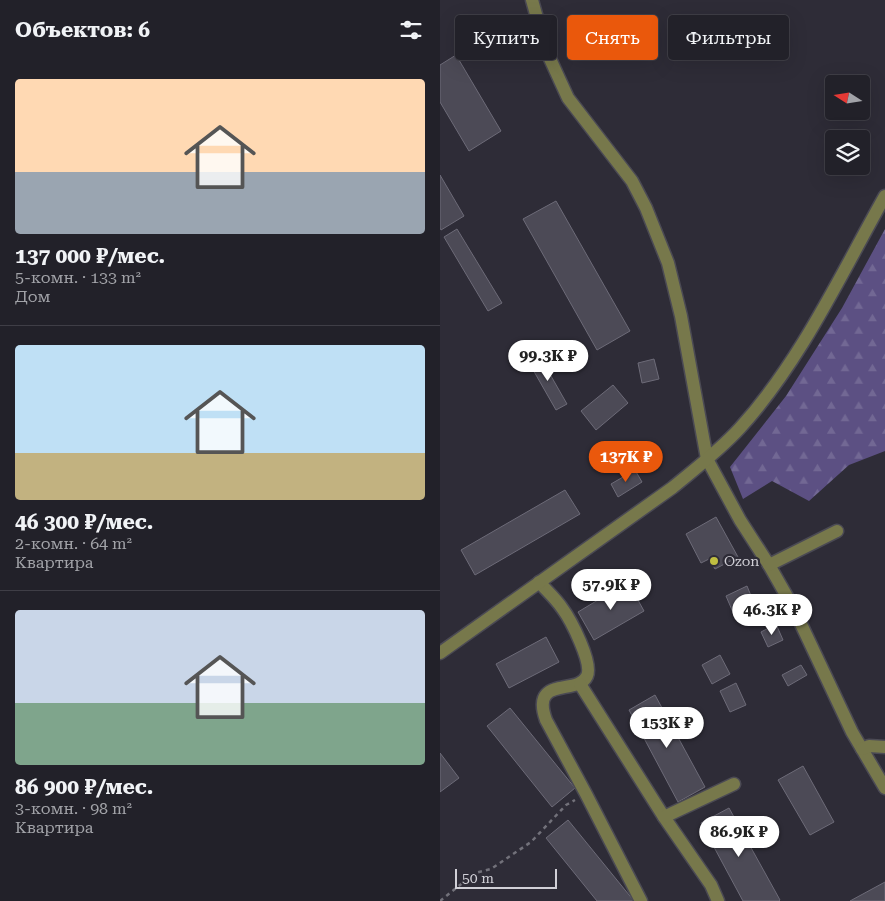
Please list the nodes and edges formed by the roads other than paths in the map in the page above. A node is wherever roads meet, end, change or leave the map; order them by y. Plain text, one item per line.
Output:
1 (532, 0) edge
2 (885, 196) edge
3 (707, 459) junction
4 (837, 531) dead end
5 (769, 565) junction
6 (540, 582) junction
7 (440, 653) edge
8 (580, 684) junction
9 (885, 747) edge
10 (862, 749) junction
11 (734, 784) dead end
12 (885, 788) edge
13 (664, 817) junction
14 (641, 901) edge
15 (718, 901) edge

1 - 3 street
2 - 3 street
3 - 5 street
3 - 6 street
4 - 5 street
5 - 10 street
6 - 7 street
6 - 8 street
8 - 13 street
8 - 14 street
9 - 10 street
10 - 12 street
11 - 13 street
13 - 15 street

